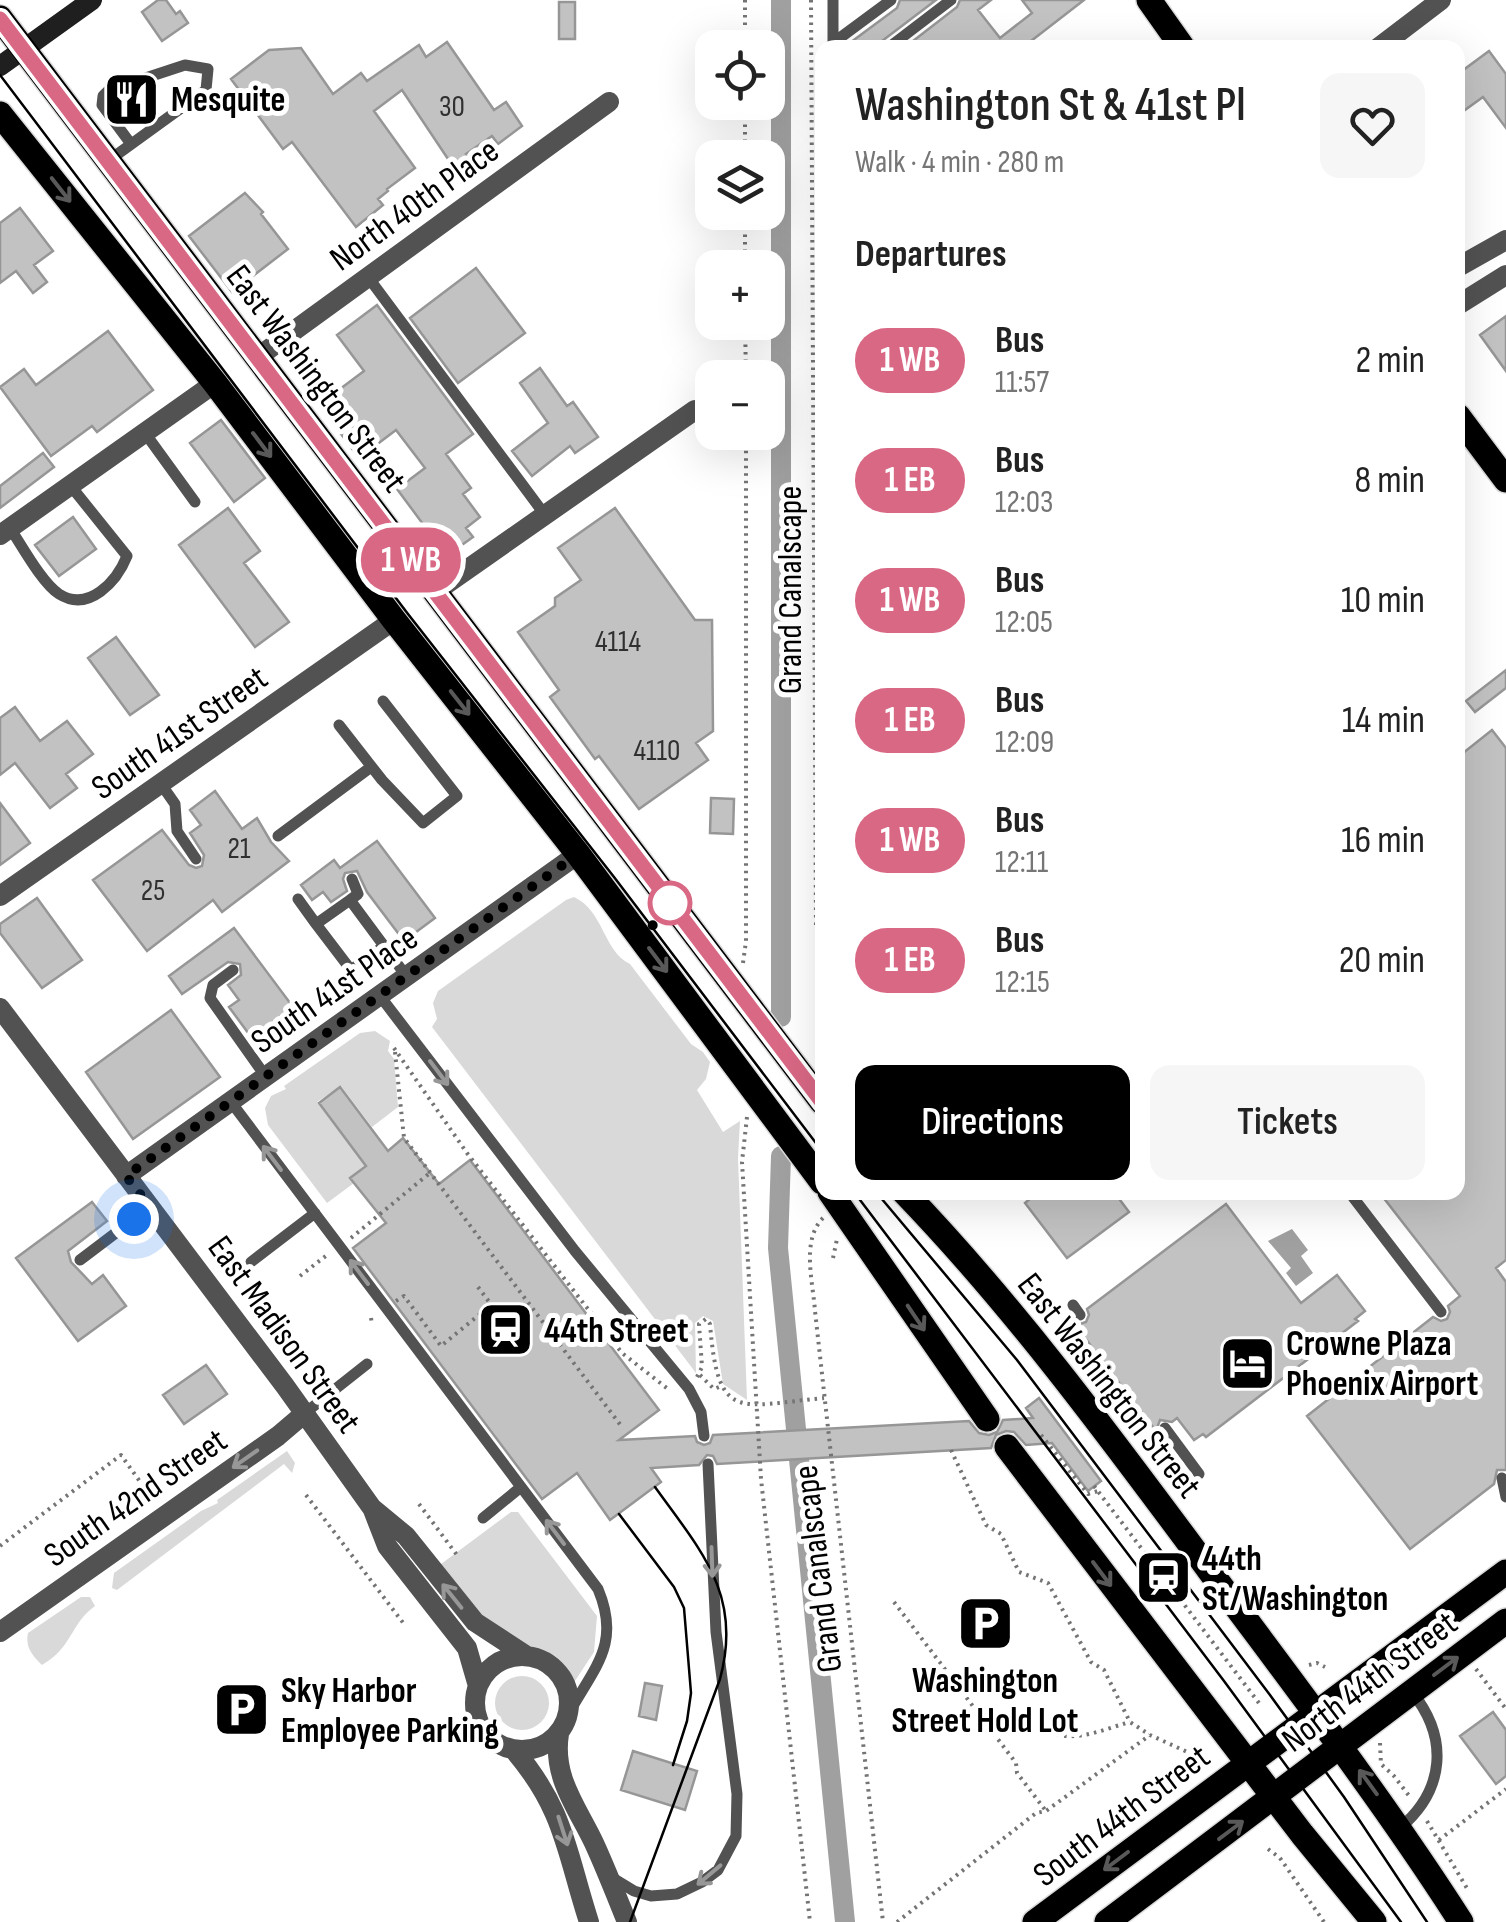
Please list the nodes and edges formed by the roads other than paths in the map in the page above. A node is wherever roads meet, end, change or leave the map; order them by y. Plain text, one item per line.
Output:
1 (92, 0) edge
2 (833, 0) edge
3 (891, 0) edge
4 (951, 0) edge
5 (1149, 0) edge
6 (1441, 0) edge
7 (0, 18) edge
8 (833, 40) edge
9 (839, 40) edge
10 (898, 40) edge
11 (1178, 40) edge
12 (1388, 40) edge
13 (24, 50) junction
14 (0, 66) edge
15 (609, 102) dead end
16 (0, 114) edge
17 (131, 144) junction
18 (108, 161) junction
19 (1506, 240) edge
20 (1465, 263) edge
21 (1506, 275) edge
22 (368, 277) junction
23 (1465, 301) edge
24 (258, 357) junction
25 (215, 383) junction
26 (695, 410) dead end
27 (1465, 425) edge
28 (145, 433) junction
29 (1506, 480) edge
30 (70, 485) junction
31 (195, 502) dead end
32 (545, 515) junction
33 (5, 532) edge
34 (435, 592) junction
35 (394, 620) junction
36 (383, 700) dead end
37 (339, 725) dead end
38 (371, 766) junction
39 (161, 784) junction
40 (278, 836) dead end
41 (578, 854) junction
42 (196, 859) dead end
43 (352, 878) dead end
44 (2, 892) edge
45 (298, 899) dead end
46 (350, 900) junction
47 (316, 924) junction
48 (384, 946) junction
49 (233, 970) dead end
50 (407, 977) junction
51 (380, 996) junction
52 (0, 1008) edge
53 (266, 1077) junction
54 (815, 1091) edge
55 (231, 1102) junction
56 (815, 1172) edge
57 (126, 1176) junction
58 (911, 1200) edge
59 (1356, 1200) edge
60 (828, 1204) edge
61 (150, 1207) junction
62 (314, 1214) junction
63 (80, 1260) dead end
64 (251, 1262) dead end
65 (1440, 1312) dead end
66 (367, 1364) dead end
67 (305, 1414) junction
68 (987, 1419) dead end
69 (1165, 1428) dead end
70 (704, 1436) dead end
71 (1007, 1447) dead end
72 (708, 1464) dead end
73 (1199, 1474) dead end
74 (1502, 1478) dead end
75 (521, 1487) junction
76 (1506, 1496) edge
77 (372, 1508) junction
78 (482, 1518) dead end
79 (1506, 1572) edge
80 (1506, 1621) edge
81 (0, 1632) edge
82 (527, 1656) junction
83 (478, 1686) junction
84 (1412, 1692) junction
85 (569, 1713) junction
86 (1316, 1713) junction
87 (558, 1734) junction
88 (1341, 1746) junction
89 (514, 1750) junction
90 (1248, 1764) junction
91 (1274, 1796) junction
92 (1410, 1820) junction
93 (609, 1876) junction
94 (1468, 1912) edge
95 (589, 1922) edge
96 (627, 1922) edge
97 (1035, 1922) edge
98 (1107, 1922) edge
99 (1374, 1922) edge

1 - 13 main road
2 - 8 lane
3 - 9 lane
4 - 10 lane
5 - 11 main road
6 - 12 street
7 - 13 main road, East Washington Street
13 - 14 main road
13 - 18 main road, East Washington Street
15 - 22 street, North 40th Place
16 -> 25 main road
17 - 17 lane
17 - 18 lane
18 - 24 main road, East Washington Street
19 - 20 street
21 - 23 street
22 - 24 street, North 40th Place
22 - 32 lane
24 - 34 main road, East Washington Street
25 - 28 street
25 -> 35 main road
26 - 32 street
27 - 29 main road
28 - 30 street
28 - 31 lane
30 - 33 street
30 - 33 lane
32 - 34 street
34 - 54 main road, East Washington Street
35 - 39 street, South 41st Street
35 -> 41 main road
36 - 38 lane
37 - 38 lane
38 - 40 lane
39 - 42 lane
39 - 44 street, South 41st Street
41 - 50 street, South 41st Place
41 -> 56 main road
43 - 46 lane
45 - 47 lane
46 - 47 lane
46 - 48 lane
47 - 48 lane
48 - 50 lane
49 - 53 lane
50 - 51 street, South 41st Place
51 - 53 street, South 41st Place
51 -> 70 lane
52 - 57 street, East Madison Street
53 - 55 street, South 41st Place
55 - 57 street, South 41st Place
62 -> 55 lane
57 - 61 street, East Madison Street
58 - 86 main road, East Washington Street
59 - 65 lane
60 -> 68 main road
61 - 63 lane
61 - 67 street, East Madison Street
62 - 64 lane
75 -> 62 lane
66 - 67 lane
67 - 77 street, East Madison Street
67 -> 81 street, South 42nd Street
69 - 73 lane
71 -> 90 main road
72 -> 93 lane
74 - 76 lane
75 - 78 lane
85 -> 75 lane
82 -> 77 street, East Madison Street
77 - 83 street, East Madison Street
79 - 86 main road, North 44th Street
84 -> 80 main road, North 44th Street
82 - 83 street
82 - 85 street
83 - 89 street
84 - 88 main road, North 44th Street
84 - 92 lane
85 - 87 street
86 - 88 main road, East Washington Street
86 - 90 main road, North 44th Street
87 - 89 street
87 - 93 street
88 - 91 main road, North 44th Street
92 -> 88 main road, East Washington Street
89 -> 95 street
90 - 91 main road
90 -> 97 main road, South 44th Street
98 -> 91 main road
91 - 99 main road
92 - 94 main road, East Washington Street
93 - 96 street

